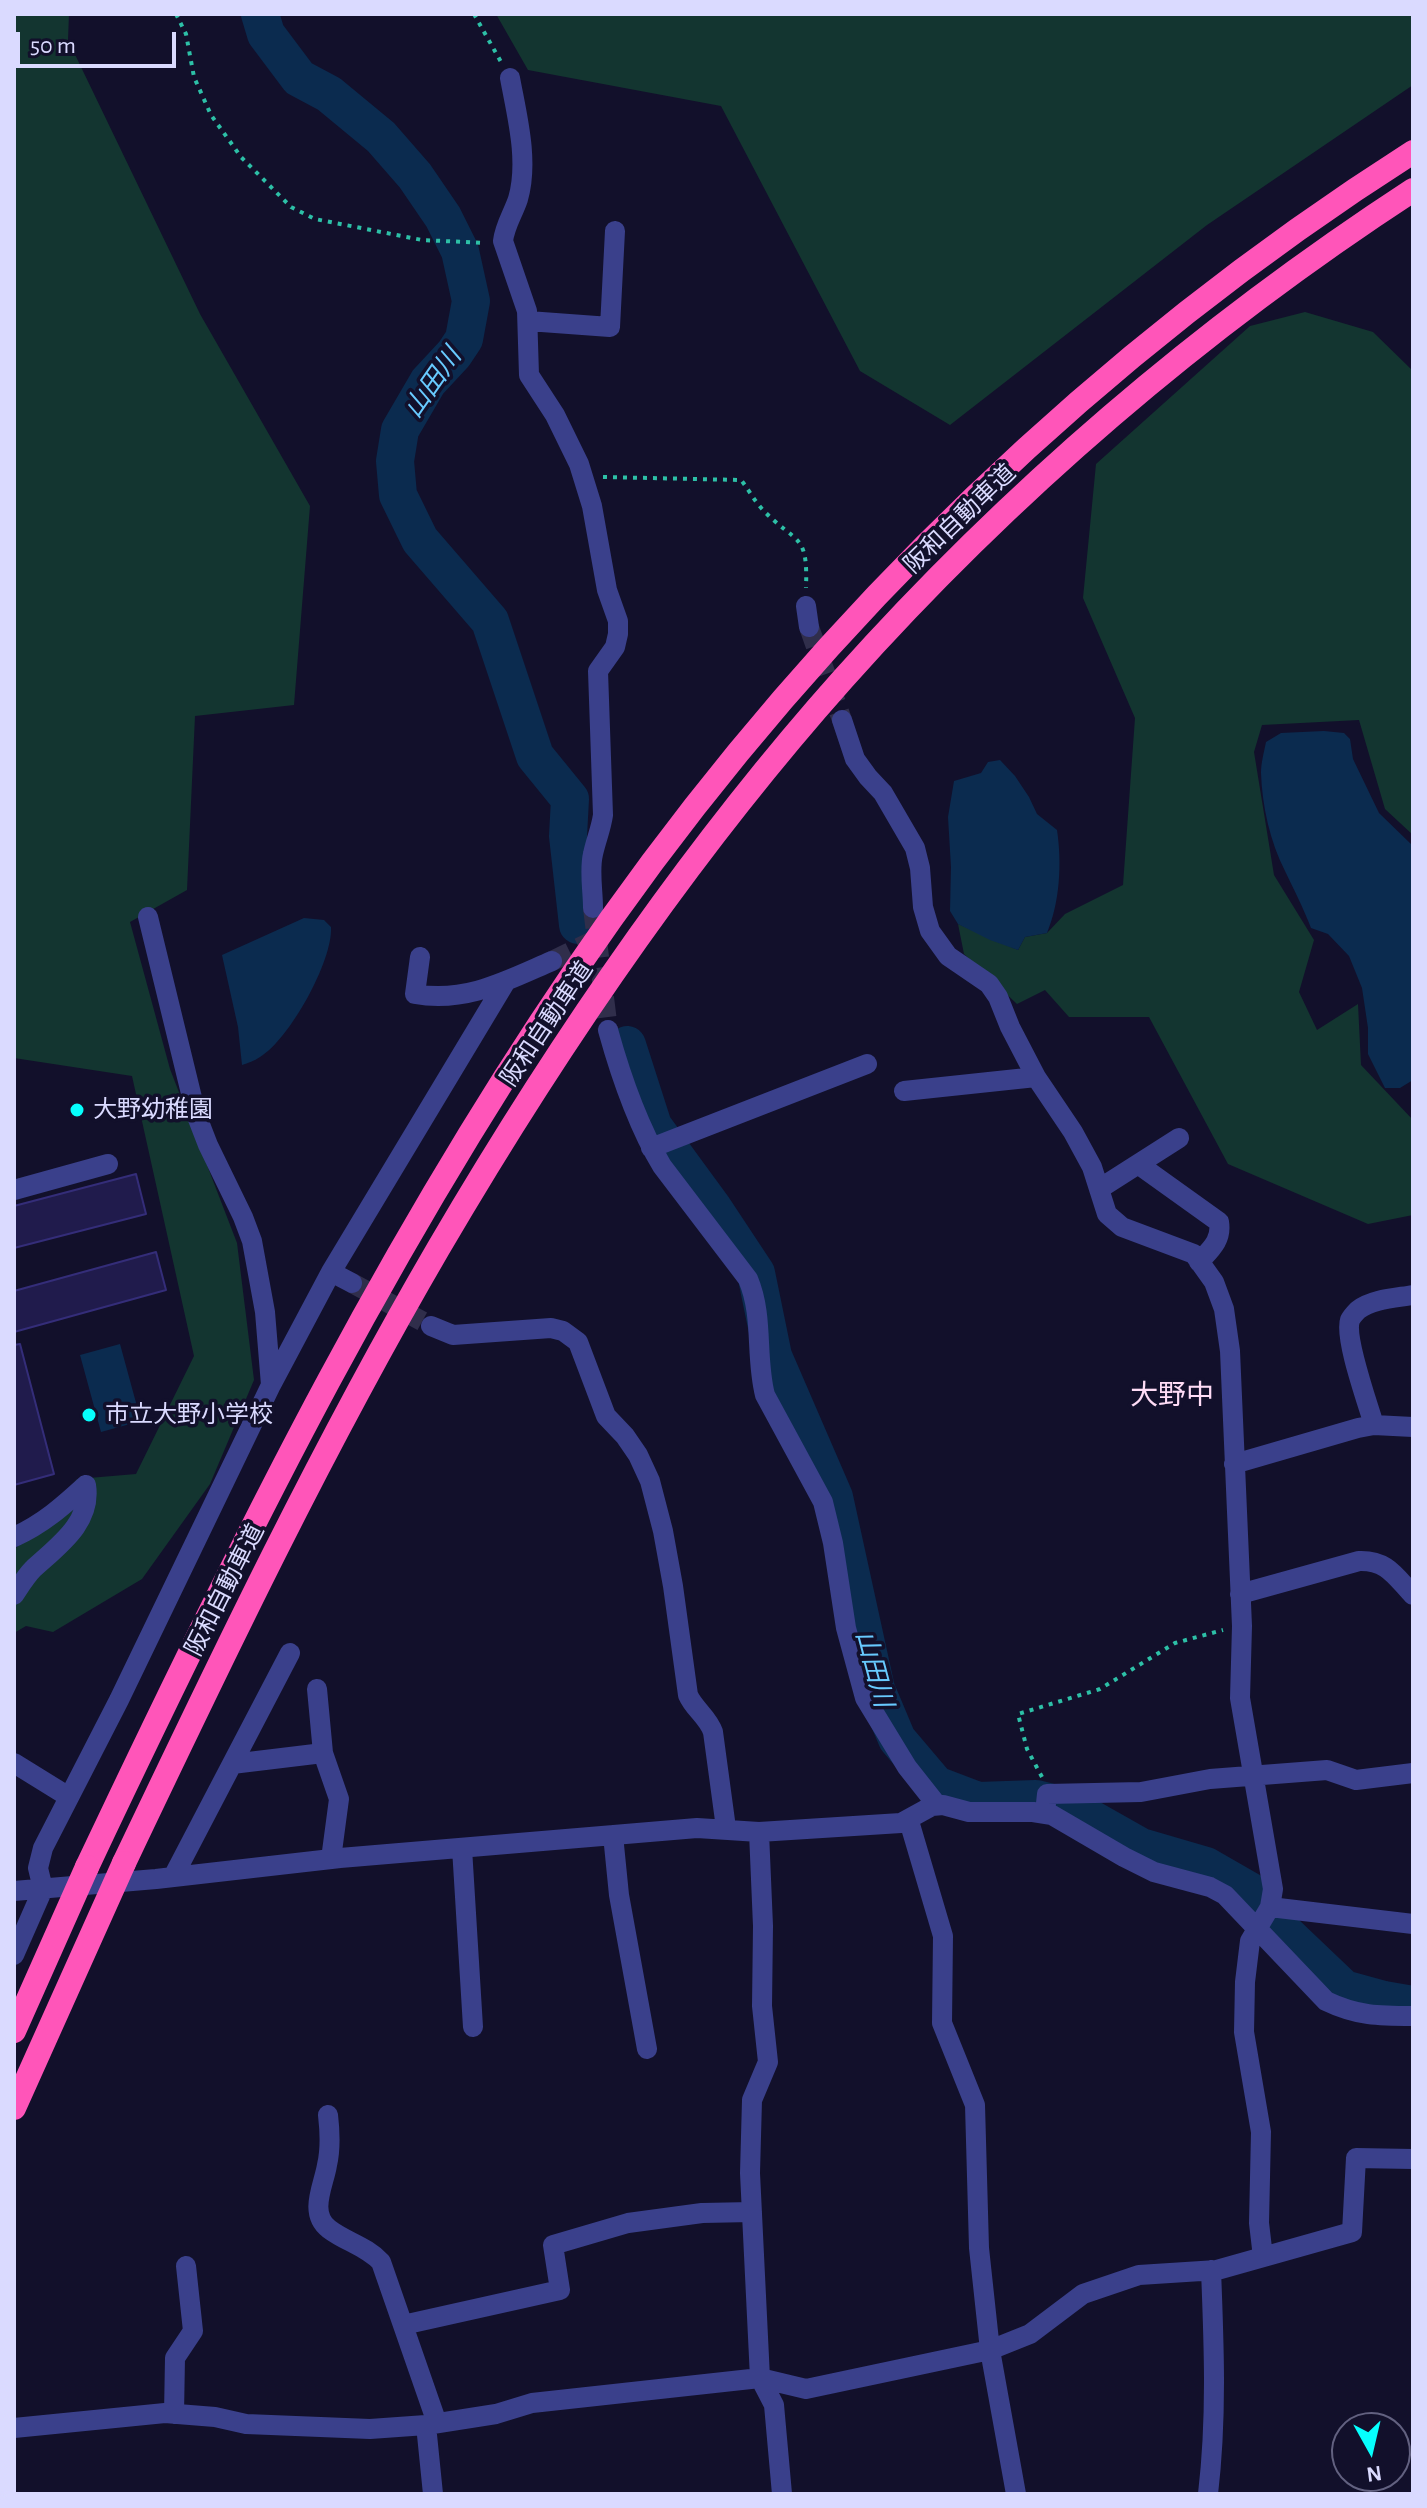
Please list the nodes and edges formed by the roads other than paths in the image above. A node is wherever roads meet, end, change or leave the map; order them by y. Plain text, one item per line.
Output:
1 (510, 78) road end
2 (1413, 152) edge
3 (1413, 190) edge
4 (615, 231) dead end
5 (528, 321) junction
6 (806, 606) road end
7 (809, 627) tunnel mouth
8 (842, 720) tunnel mouth
9 (593, 908) tunnel mouth
10 (148, 917) dead end
11 (420, 957) dead end
12 (552, 961) tunnel mouth
13 (506, 981) junction
14 (608, 1030) tunnel mouth
15 (867, 1064) dead end
16 (1036, 1077) junction
17 (904, 1091) dead end
18 (1179, 1138) dead end
19 (651, 1148) junction
20 (108, 1164) dead end
21 (1138, 1164) junction
22 (1099, 1189) junction
23 (14, 1190) edge
24 (1199, 1262) junction
25 (331, 1272) junction
26 (352, 1283) tunnel mouth
27 (1413, 1295) edge
28 (431, 1326) tunnel mouth
29 (271, 1385) junction
30 (1374, 1425) junction
31 (1413, 1427) edge
32 (1234, 1464) junction
33 (14, 1537) edge
34 (1404, 1573) edge
35 (1240, 1594) junction
36 (14, 1595) edge
37 (1413, 1595) edge
38 (290, 1653) dead end
39 (317, 1689) dead end
40 (323, 1753) junction
41 (14, 1763) edge
42 (232, 1764) junction
43 (1413, 1773) edge
44 (1253, 1774) junction
45 (69, 1797) junction
46 (1046, 1804) junction
47 (937, 1805) junction
48 (909, 1821) junction
49 (726, 1828) junction
50 (759, 1832) junction
51 (613, 1835) junction
52 (462, 1848) junction
53 (331, 1859) junction
54 (173, 1877) junction
55 (43, 1889) junction
56 (14, 1891) edge
57 (1270, 1907) junction
58 (1413, 1924) edge
59 (1256, 1929) junction
60 (14, 1955) edge
61 (1413, 2016) edge
62 (473, 2027) dead end
63 (14, 2031) edge
64 (647, 2049) dead end
65 (14, 2108) edge
66 (328, 2115) dead end
67 (1413, 2159) edge
68 (752, 2212) junction
69 (1263, 2257) junction
70 (186, 2266) dead end
71 (1211, 2270) junction
72 (403, 2325) junction
73 (990, 2350) junction
74 (760, 2378) junction
75 (174, 2414) junction
76 (432, 2424) junction
77 (14, 2428) edge
78 (433, 2494) edge
79 (782, 2494) edge
80 (1016, 2494) edge
81 (1208, 2494) edge

1 - 5 street
2 - 63 highway, 阪和自動車道, bridge
3 - 65 highway, 阪和自動車道, bridge
4 - 5 street
5 - 9 street
6 - 7 street
8 - 16 street
10 - 29 street
11 - 13 street
12 - 13 street
13 - 25 street
14 - 19 street
15 - 19 street
16 - 17 street
16 - 22 street
18 - 21 street
19 - 47 street
20 - 23 street
21 - 22 street
21 - 24 street
22 - 24 street
24 - 32 street
25 - 26 street
25 - 29 street
27 - 30 street
28 - 49 street
29 - 45 street
30 - 31 street
30 - 32 street
32 - 35 street
33 - 36 street
34 - 35 street
34 - 37 street
35 - 44 street
38 - 42 street
39 - 40 street
40 - 42 street
40 - 53 street
41 - 45 street
42 - 54 street
43 - 44 street
44 - 46 street
44 - 57 street
45 - 55 street
46 - 47 street
46 - 59 street
47 - 48 street
48 - 50 street
48 - 73 street
49 - 50 street
49 - 51 street
50 - 68 street
51 - 52 street
51 - 64 street
52 - 53 street
52 - 62 street
53 - 54 street
54 - 55 street
55 - 56 street
55 - 60 street
57 - 58 street
57 - 59 street
59 - 61 street
59 - 69 street
66 - 72 street
67 - 69 street
68 - 72 street
68 - 74 street
69 - 71 street
70 - 75 street
71 - 73 street
71 - 81 street
72 - 76 street
73 - 74 street
73 - 80 street
74 - 76 street
74 - 79 street
75 - 76 street
75 - 77 street
76 - 78 street

